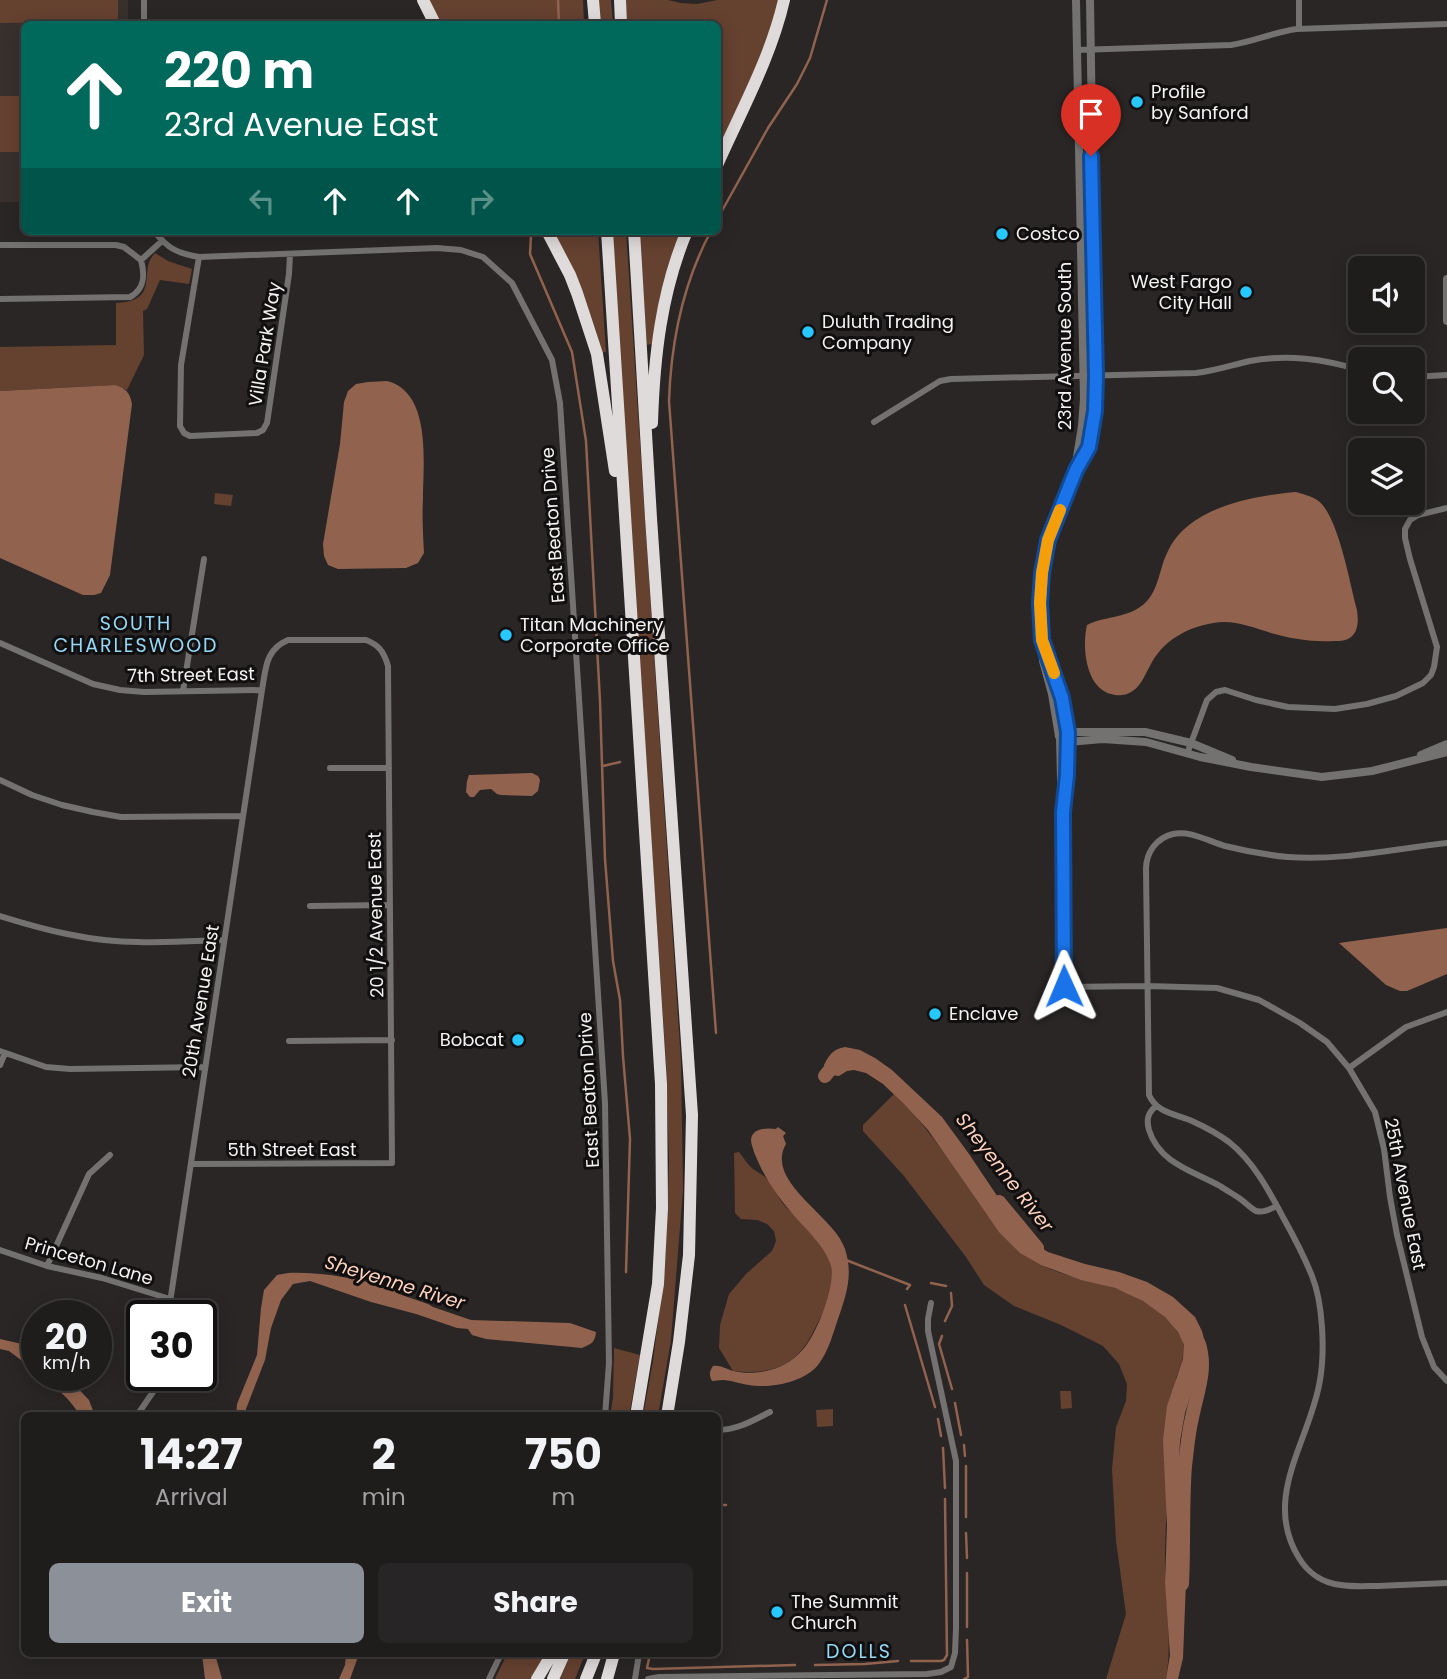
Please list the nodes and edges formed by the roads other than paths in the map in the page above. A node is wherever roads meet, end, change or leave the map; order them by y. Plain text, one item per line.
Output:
1 (144, 0) edge
2 (423, 0) edge
3 (593, 0) edge
4 (620, 0) edge
5 (784, 0) edge
6 (1076, 0) edge
7 (1090, 0) edge
8 (1299, 0) edge
9 (144, 21) edge
10 (434, 21) edge
11 (595, 21) edge
12 (621, 21) edge
13 (1447, 24) edge
14 (1299, 29) junction
15 (1077, 50) junction
16 (1090, 50) junction
17 (721, 156) edge
18 (158, 235) edge
19 (549, 235) edge
20 (607, 235) edge
21 (634, 235) edge
22 (685, 235) edge
23 (162, 240) junction
24 (0, 245) edge
25 (289, 254) junction
26 (199, 257) junction
27 (141, 260) junction
28 (1447, 279) edge
29 (0, 299) edge
30 (1447, 321) edge
31 (1348, 367) edge
32 (1083, 375) junction
33 (1447, 375) edge
34 (1096, 376) junction
35 (1425, 376) edge
36 (874, 422) dead end
37 (1076, 470) junction
38 (1447, 508) edge
39 (651, 518) junction
40 (627, 545) junction
41 (204, 559) dead end
42 (0, 643) edge
43 (388, 666) joint
44 (262, 690) junction
45 (183, 691) junction
46 (1063, 734) junction
47 (1068, 742) junction
48 (1191, 743) junction
49 (1447, 744) edge
50 (1447, 752) edge
51 (1187, 754) junction
52 (1404, 762) junction
53 (1251, 767) junction
54 (330, 768) dead end
55 (389, 768) junction
56 (0, 780) edge
57 (1063, 812) junction
58 (243, 816) junction
59 (1447, 843) edge
60 (390, 905) junction
61 (310, 906) dead end
62 (0, 916) edge
63 (224, 940) junction
64 (1147, 986) junction
65 (1447, 1012) edge
66 (392, 1040) junction
67 (289, 1041) dead end
68 (3, 1052) edge
69 (0, 1065) edge
70 (205, 1067) junction
71 (1349, 1068) junction
72 (1156, 1106) junction
73 (110, 1155) dead end
74 (393, 1163) joint
75 (191, 1164) junction
76 (1277, 1206) junction
77 (0, 1251) edge
78 (47, 1266) junction
79 (170, 1299) joint
80 (931, 1303) dead end
81 (1447, 1381) edge
82 (154, 1391) edge
83 (141, 1411) dead end
84 (605, 1412) edge
85 (637, 1412) edge
86 (668, 1412) edge
87 (770, 1412) dead end
88 (721, 1430) edge
89 (1447, 1583) edge
90 (500, 1657) edge
91 (550, 1657) edge
92 (563, 1657) edge
93 (595, 1657) edge
94 (613, 1657) edge
95 (639, 1657) edge
96 (489, 1679) edge
97 (537, 1679) edge
98 (553, 1679) edge
99 (586, 1679) edge
100 (607, 1679) edge
101 (635, 1679) edge
102 (648, 1679) edge

1 - 9 street
2 - 10 highway
3 - 11 highway
4 - 12 highway
5 - 17 highway
6 - 15 street, 23rd Avenue South
7 - 16 street, 23rd Avenue South
8 - 14 street
13 - 14 street
14 - 16 street
15 - 16 street
15 - 32 street, 23rd Avenue South
16 - 34 street, 23rd Avenue South
18 - 23 street, East Beaton Drive
19 - 40 highway
20 - 40 highway
21 - 39 highway
22 - 39 highway
23 - 26 street, East Beaton Drive
23 - 27 street
24 - 27 street
25 - 26 street, East Beaton Drive
25 - 26 street, Villa Park Way
25 - 84 street, East Beaton Drive
27 - 29 street
28 - 30 street
31 - 34 street
32 - 34 street
32 - 36 street
32 - 37 street, 23rd Avenue South
33 - 35 street
34 - 37 street, 23rd Avenue South
37 - 46 street
38 - 48 street
39 - 86 highway
40 - 85 highway
41 - 45 street
42 - 45 street, 7th Street East
43 - 44 street, 7th Street East
43 - 55 street, 20 1/2 Avenue East
44 - 45 street, 7th Street East
44 - 58 street, 20th Avenue East
46 - 47 street
46 - 48 street
46 - 57 street
47 - 51 street
47 - 57 street
48 - 51 street
48 - 53 street
49 - 52 street
50 - 52 street
51 - 53 street
52 - 53 street
54 - 55 street
55 - 60 street, 20 1/2 Avenue East
56 - 58 street
57 - 64 street, 25th Avenue East
58 - 63 street, 20th Avenue East
59 - 64 street
60 - 61 street
60 - 66 street, 20 1/2 Avenue East
62 - 63 street
63 - 70 street, 20th Avenue East
64 - 71 street, 25th Avenue East
64 - 72 street
65 - 71 street
66 - 67 street
66 - 74 street, 20 1/2 Avenue East
68 - 69 street
68 - 70 street
70 - 75 street, 20th Avenue East
71 - 81 street, 25th Avenue East
72 - 76 street
72 - 76 street
73 - 78 street
74 - 75 street, 5th Street East
75 - 79 street, 20th Avenue East
76 - 89 street
77 - 78 street, Princeton Lane
78 - 79 street, Princeton Lane
80 - 102 street
82 - 83 street
87 - 88 street
90 - 96 street
91 - 97 highway
92 - 98 highway
93 - 99 highway
94 - 100 highway
95 - 101 street

